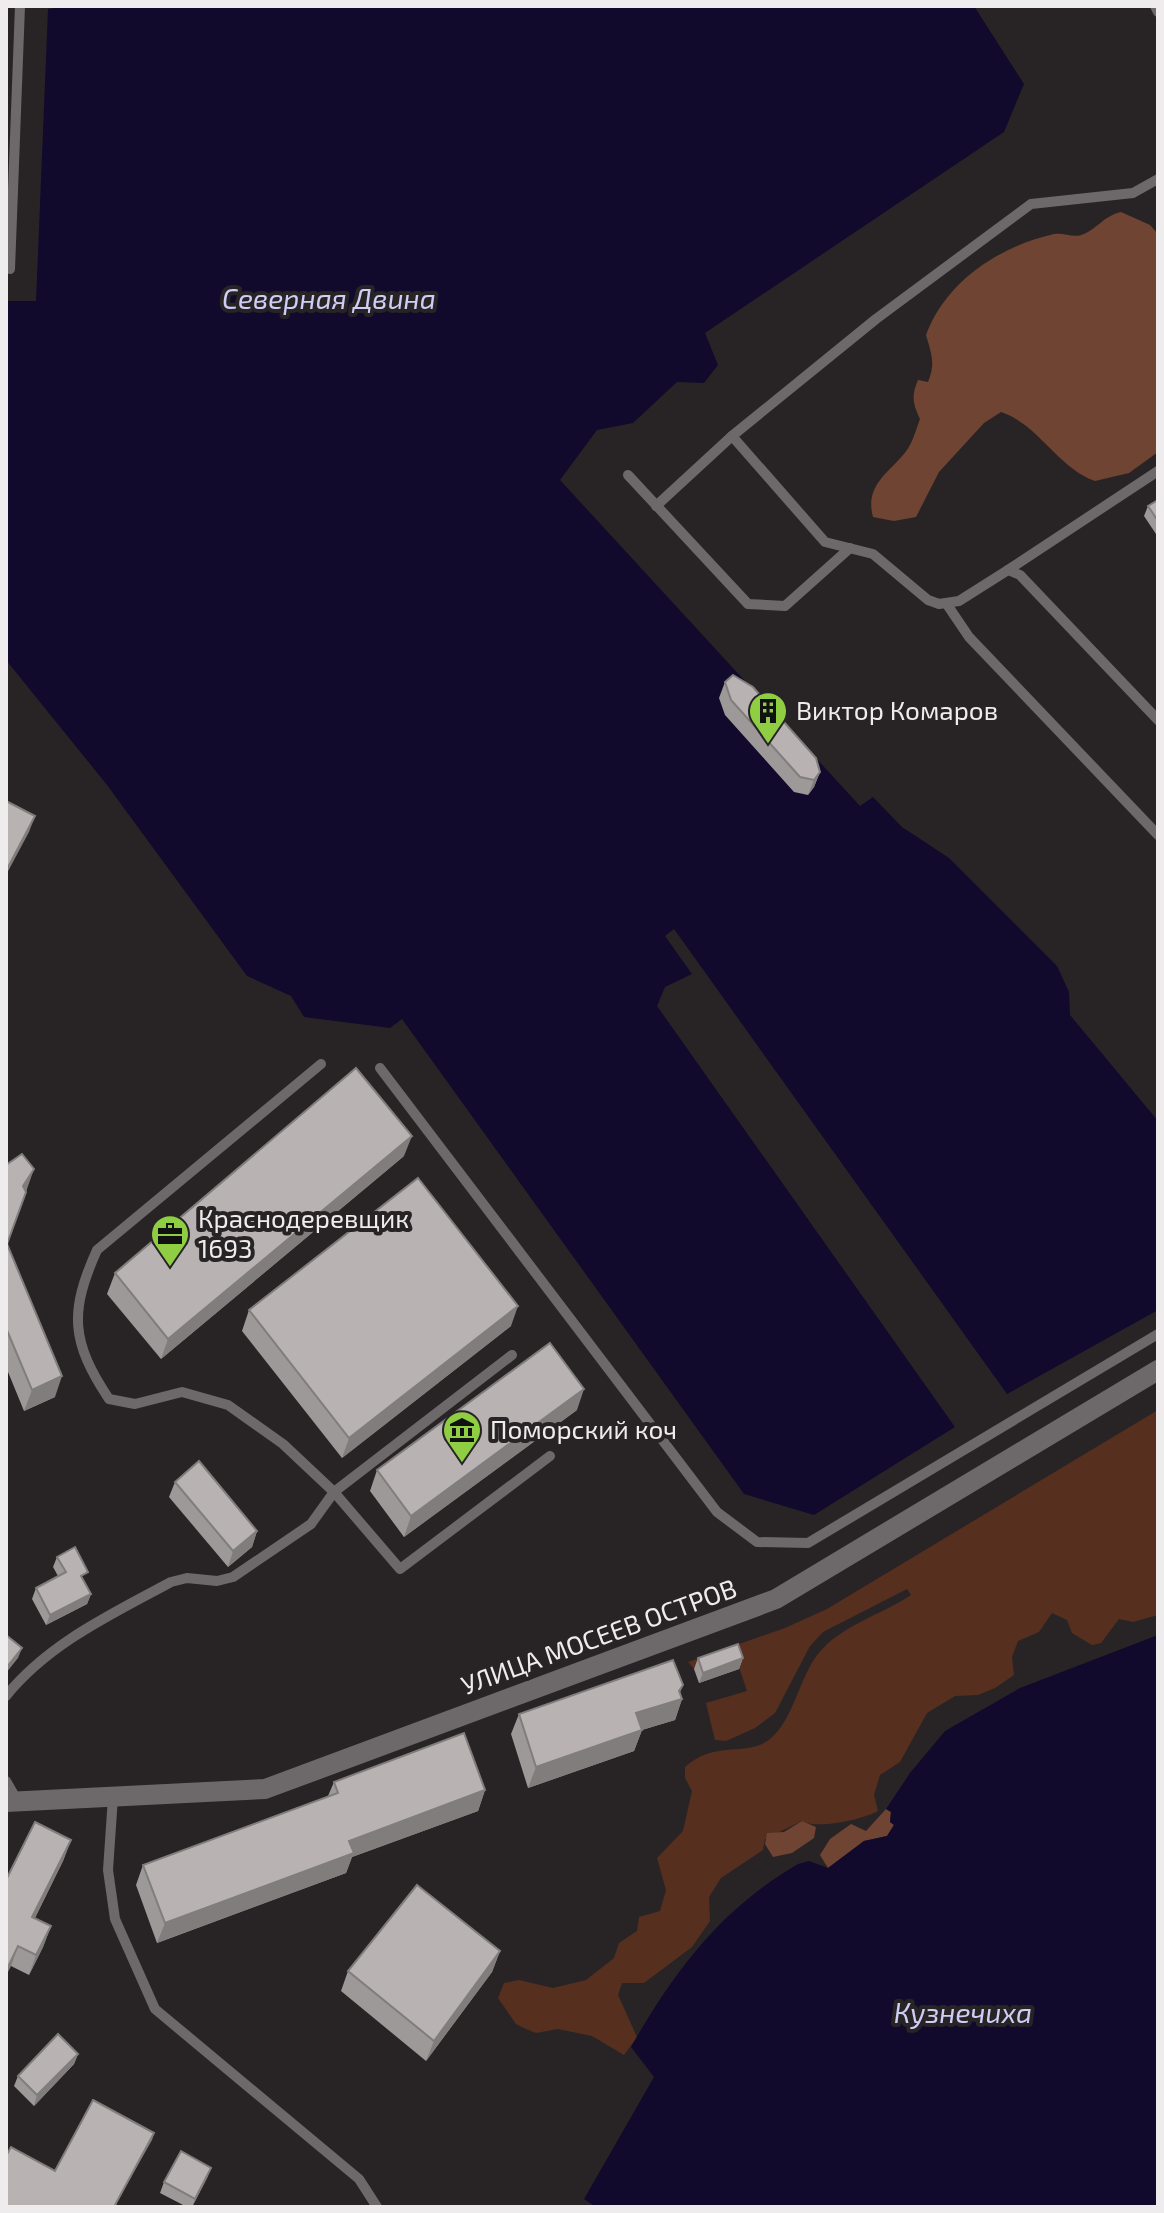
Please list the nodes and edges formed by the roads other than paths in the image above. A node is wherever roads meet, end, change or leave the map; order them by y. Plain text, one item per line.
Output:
1 (20, 6) edge
2 (1155, 6) edge
3 (1158, 12) edge
4 (1158, 179) edge
5 (10, 269) dead end
6 (732, 436) junction
7 (1158, 471) edge
8 (628, 475) dead end
9 (656, 506) junction
10 (850, 548) junction
11 (1008, 570) junction
12 (946, 603) junction
13 (1158, 720) edge
14 (1158, 835) edge
15 (321, 1064) dead end
16 (380, 1068) dead end
17 (1158, 1334) edge
18 (512, 1355) dead end
19 (1158, 1370) edge
20 (550, 1456) dead end
21 (334, 1492) junction
22 (6, 1696) edge
23 (6, 1781) edge
24 (113, 1797) junction
25 (11, 1801) edge
26 (377, 2207) edge

1 - 5 lane
2 - 3 lane
4 - 6 lane
6 - 9 lane
6 - 10 lane
7 - 11 lane
8 - 9 lane
9 - 10 lane
10 - 12 lane
11 - 12 lane
11 - 13 lane
12 - 14 lane
15 - 21 lane
16 - 17 lane
18 - 21 lane
19 - 24 street, УЛИЦА МОСЕЕВ ОСТРОВ
20 - 21 lane
21 - 22 lane
23 - 25 lane
24 - 25 street, УЛИЦА МОСЕЕВ ОСТРОВ
24 - 26 lane

